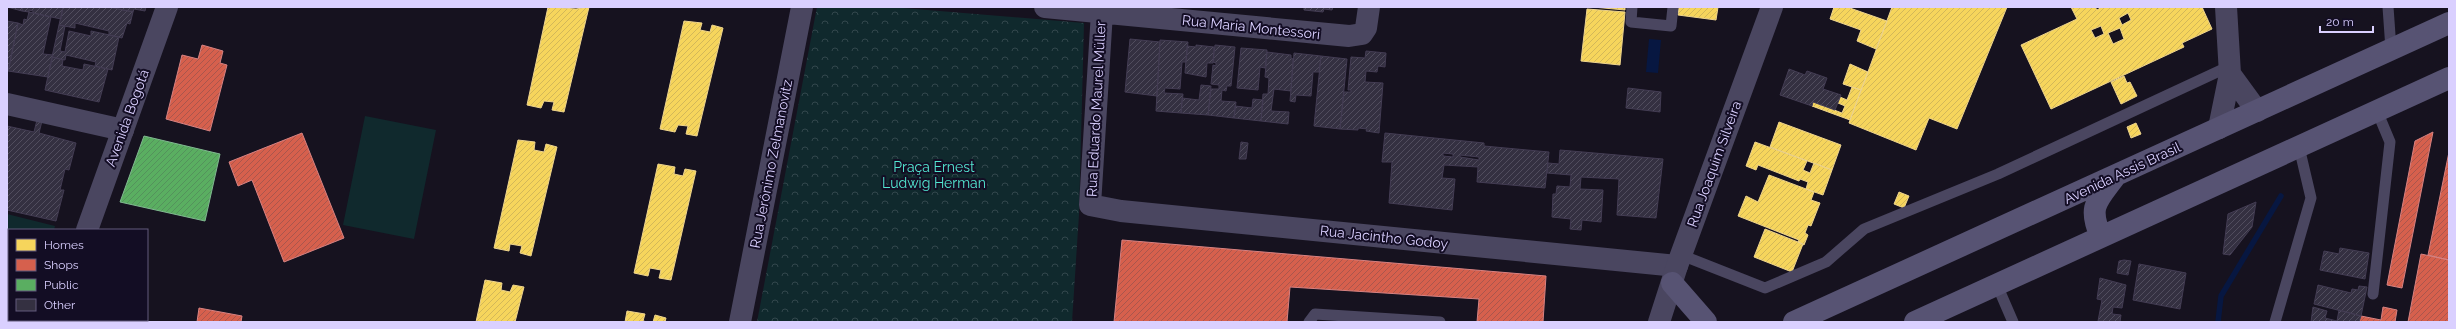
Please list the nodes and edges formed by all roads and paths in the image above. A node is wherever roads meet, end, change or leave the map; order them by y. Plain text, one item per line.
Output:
1 (167, 7) edge
2 (802, 7) edge
3 (1045, 7) edge
4 (1369, 7) edge
5 (1632, 7) edge
6 (1673, 7) edge
7 (1772, 7) edge
8 (2226, 7) edge
9 (2388, 7) edge
10 (1102, 12) junction
11 (2449, 23) edge
12 (2391, 49) junction
13 (2230, 70) junction
14 (2449, 78) edge
15 (7, 104) edge
16 (2256, 111) junction
17 (2377, 111) junction
18 (2219, 128) junction
19 (123, 130) junction
20 (2299, 147) junction
21 (2116, 175) junction
22 (1090, 205) joint
23 (87, 229) edge
24 (2101, 237) junction
25 (1677, 268) junction
26 (1997, 285) junction
27 (2373, 294) dead end
28 (740, 322) edge
29 (1309, 322) edge
30 (1440, 322) edge
31 (1659, 322) edge
32 (1706, 322) edge
33 (1794, 322) edge
34 (1915, 322) edge
35 (2013, 322) edge
36 (2275, 322) edge

1 - 19 street, Avenida Bogotá
2 - 28 street, Rua Jerônimo Zelmanovitz
3 - 10 street, Rua Maria Montessori
4 - 10 street, Rua Maria Montessori
5 - 6 lane
7 - 25 street, Rua Joaquim Silveira
8 - 13 street
9 - 12 lane
10 - 22 street, Rua Eduardo Maurel Müller
11 - 12 main road, Avenida Assis Brasil
12 - 16 main road, Avenida Assis Brasil
13 - 16 street
13 - 18 street
13 - 25 lane
14 - 17 main road
15 - 19 street
16 - 18 main road, Avenida Assis Brasil
17 - 20 main road
17 - 27 lane
18 - 21 main road, Avenida Assis Brasil
19 - 23 street, Avenida Bogotá
20 - 24 main road
20 - 36 lane
21 - 24 main road
21 - 33 main road, Avenida Assis Brasil
22 - 25 street, Rua Jacintho Godoy
24 - 26 main road
25 - 31 street, Rua Joaquim Silveira
25 - 32 main road
26 - 34 main road
26 - 35 lane
29 - 30 lane

